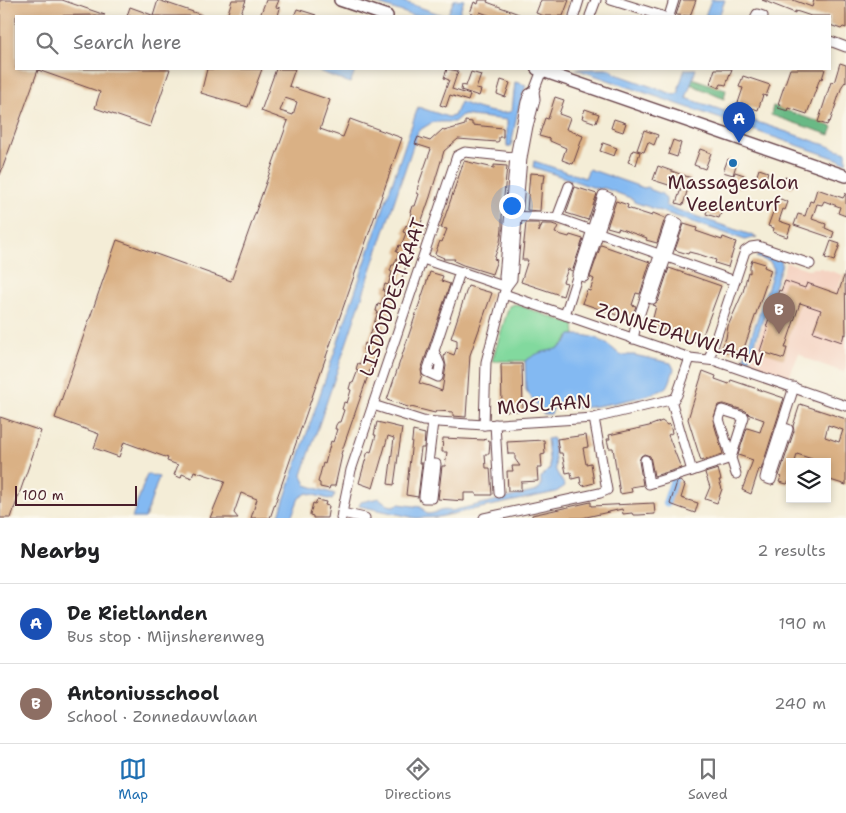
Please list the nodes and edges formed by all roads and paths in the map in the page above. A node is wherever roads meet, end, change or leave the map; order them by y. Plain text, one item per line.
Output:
1 (340, 0) edge
2 (579, 0) edge
3 (596, 0) edge
4 (611, 0) edge
5 (674, 0) edge
6 (384, 15) edge
7 (574, 15) edge
8 (590, 15) edge
9 (659, 15) edge
10 (669, 15) edge
11 (831, 41) edge
12 (846, 47) edge
13 (539, 70) edge
14 (562, 72) edge
15 (518, 157) junction
16 (846, 176) edge
17 (569, 186) dead end
18 (513, 217) junction
19 (558, 218) junction
20 (595, 232) junction
21 (663, 256) junction
22 (423, 259) junction
23 (810, 264) dead end
24 (460, 272) junction
25 (735, 281) junction
26 (505, 290) junction
27 (565, 315) junction
28 (633, 339) junction
29 (434, 351) dead end
30 (690, 358) junction
31 (709, 359) junction
32 (794, 387) junction
33 (671, 400) junction
34 (373, 405) junction
35 (846, 406) edge
36 (594, 418) junction
37 (433, 422) junction
38 (495, 424) junction
39 (484, 425) junction
40 (782, 427) junction
41 (731, 458) junction
42 (645, 460) dead end
43 (429, 464) dead end
44 (692, 471) junction
45 (736, 474) dead end
46 (499, 493) dead end
47 (342, 515) edge
48 (366, 518) edge
49 (484, 518) edge

1 - 6 street
2 - 7 street
3 - 8 street
4 - 9 street
5 - 10 street
11 - 12 street
13 - 14 street
13 - 15 street
14 - 16 street
15 - 18 street
15 - 22 street, LISDODDESTRAAT
17 - 19 street
18 - 19 street
18 - 26 street
19 - 20 street
20 - 21 street
20 - 27 street
21 - 25 street
21 - 28 street
22 - 24 street, ZONNEDAUWLAAN
22 - 34 street, LISDODDESTRAAT
23 - 25 street
24 - 26 street, ZONNEDAUWLAAN
24 - 29 street
25 - 31 street
26 - 27 street, ZONNEDAUWLAAN
26 - 39 street
27 - 28 street, ZONNEDAUWLAAN
28 - 30 street, ZONNEDAUWLAAN
30 - 31 street, ZONNEDAUWLAAN
30 - 33 street
31 - 32 street, ZONNEDAUWLAAN
32 - 35 street, ZONNEDAUWLAAN
32 - 40 street
33 - 36 street, MOSLAAN
33 - 44 street
34 - 37 street, MOSLAAN
34 - 47 street, LISDODDESTRAAT
36 - 38 street, MOSLAAN
36 - 49 street
37 - 39 street, MOSLAAN
37 - 43 street
38 - 39 street, MOSLAAN
38 - 46 street
40 - 40 street
41 - 41 street
41 - 44 street
41 - 45 street
42 - 44 street
47 - 48 street, LISDODDESTRAAT

